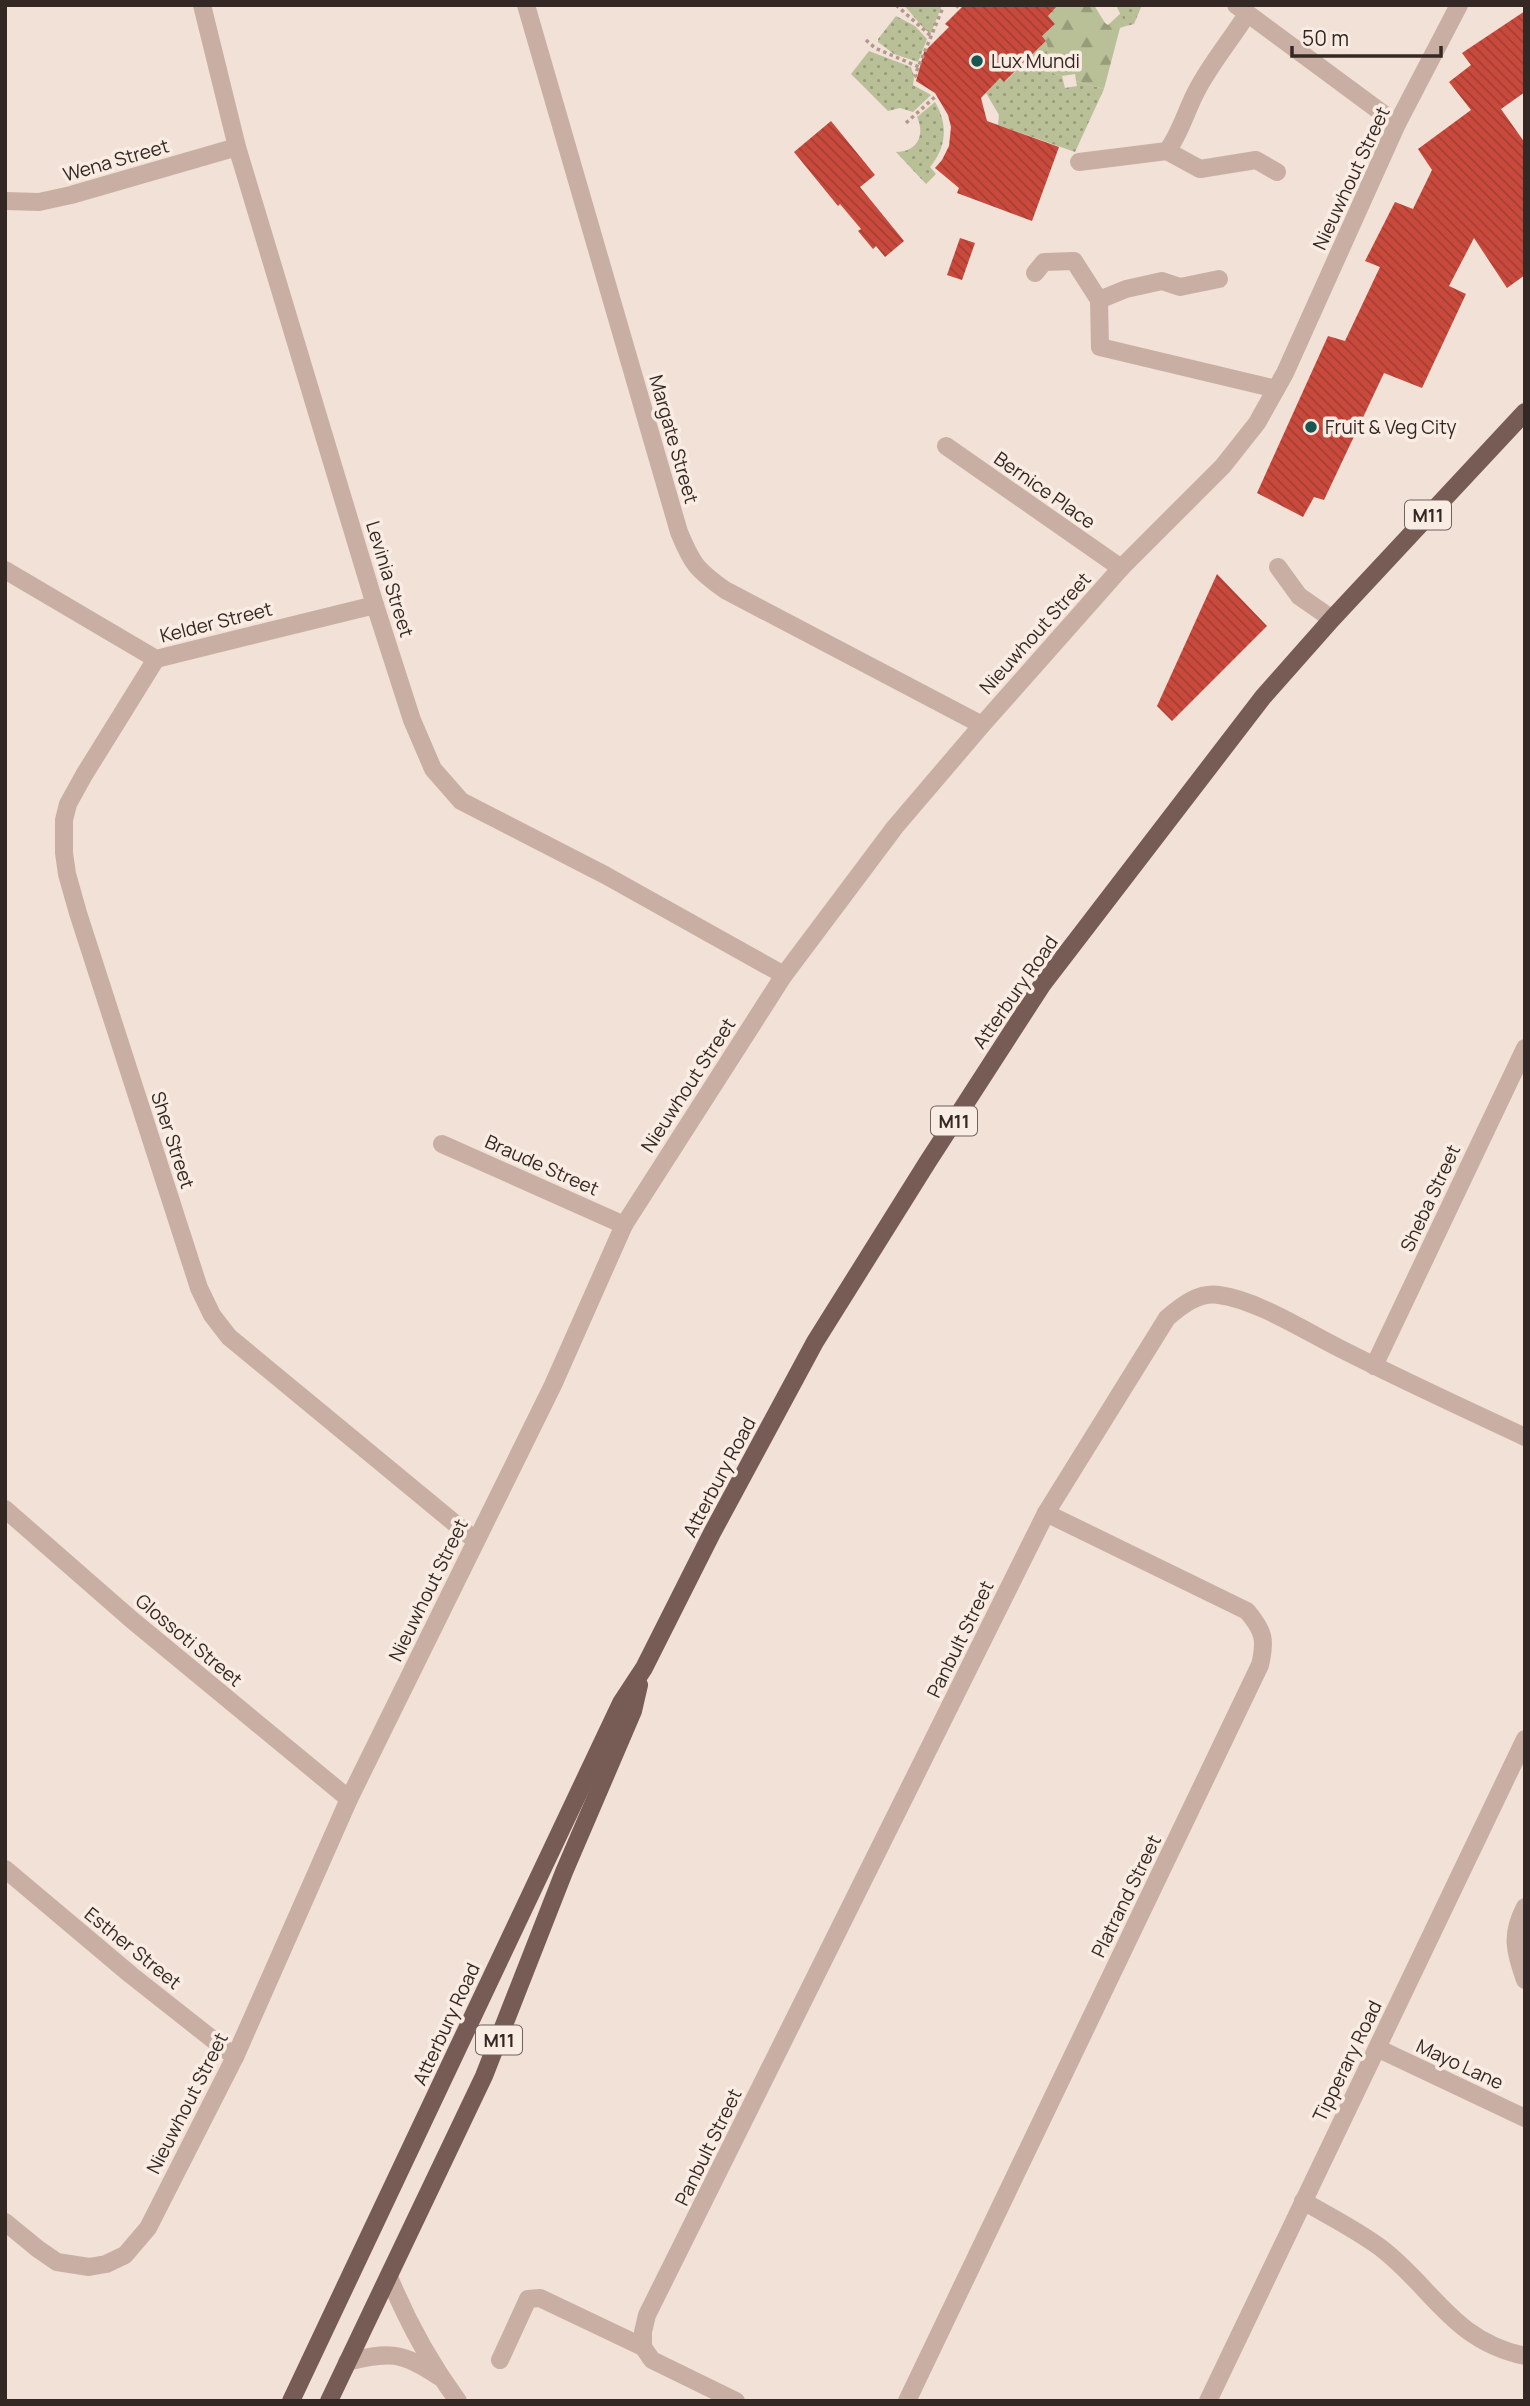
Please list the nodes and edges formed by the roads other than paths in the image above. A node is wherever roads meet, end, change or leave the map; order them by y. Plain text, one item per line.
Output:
1 (202, 5) edge
2 (526, 5) edge
3 (1459, 5) edge
4 (1241, 9) edge
5 (1398, 124) junction
6 (237, 147) junction
7 (1167, 151) junction
8 (1079, 162) dead end
9 (1277, 172) dead end
10 (5, 201) edge
11 (1035, 272) dead end
12 (1219, 279) dead end
13 (1099, 300) junction
14 (1276, 389) junction
15 (1525, 412) edge
16 (946, 446) dead end
17 (1278, 567) dead end
18 (1121, 568) junction
19 (5, 570) edge
20 (375, 605) junction
21 (1332, 619) junction
22 (156, 659) junction
23 (982, 724) junction
24 (785, 975) junction
25 (1525, 1048) edge
26 (442, 1144) dead end
27 (624, 1225) junction
28 (1374, 1366) junction
29 (1525, 1437) edge
30 (5, 1509) edge
31 (1046, 1513) junction
32 (475, 1540) junction
33 (644, 1668) junction
34 (1522, 1750) edge
35 (1517, 1775) edge
36 (349, 1799) junction
37 (5, 1869) edge
38 (1525, 1907) edge
39 (1520, 1929) edge
40 (1525, 1980) edge
41 (1377, 2048) junction
42 (235, 2057) junction
43 (1525, 2118) edge
44 (1303, 2201) junction
45 (5, 2222) edge
46 (389, 2277) junction
47 (643, 2347) junction
48 (1525, 2356) edge
49 (500, 2360) dead end
50 (347, 2362) junction
51 (441, 2378) junction
52 (704, 2394) edge
53 (291, 2401) edge
54 (329, 2401) edge
55 (458, 2401) edge
56 (736, 2401) edge
57 (907, 2401) edge
58 (1208, 2401) edge

1 - 6 street, Levinia Street
2 - 23 street, Margate Street
3 - 5 street, Nieuwhout Street
4 - 5 street
4 - 7 street
5 - 14 street, Nieuwhout Street
6 - 10 street, Wena Street
6 - 20 street, Levinia Street
7 - 8 street
7 - 9 street
11 - 13 street
12 - 13 street
13 - 14 street
14 - 18 street, Nieuwhout Street
15 - 21 main road, Atterbury Road / M11
16 - 18 street, Bernice Place
17 - 21 street
18 - 23 street, Nieuwhout Street
19 - 22 street, Kelder Street
20 - 22 street, Kelder Street
20 - 24 street, Levinia Street
21 - 33 main road, Atterbury Road / M11
22 - 32 street, Sher Street
23 - 24 street, Nieuwhout Street
24 - 27 street, Nieuwhout Street
25 - 28 street, Sheba Street
26 - 27 street, Braude Street
27 - 32 street, Nieuwhout Street
28 - 29 street, Panbult Street
28 - 31 street, Panbult Street
30 - 36 street, Glossoti Street
31 - 47 street, Panbult Street
31 - 57 street, Platrand Street
32 - 36 street, Nieuwhout Street
33 - 46 main road, Atterbury Road / M11
33 - 53 main road, Atterbury Road / M11
34 - 35 street, Tipperary Road
35 - 41 street, Tipperary Road
36 - 42 street, Nieuwhout Street
37 - 42 street, Esther Street
38 - 39 street
39 - 40 street
41 - 43 street, Mayo Lane
41 - 44 street, Tipperary Road
42 - 45 street, Nieuwhout Street
44 - 48 street
44 - 58 street, Tipperary Road
46 - 50 main road, Atterbury Road / M11
46 - 51 street
47 - 49 street
47 - 52 street
50 - 51 street
50 - 54 main road, Atterbury Road / M11
51 - 55 street
52 - 56 street

